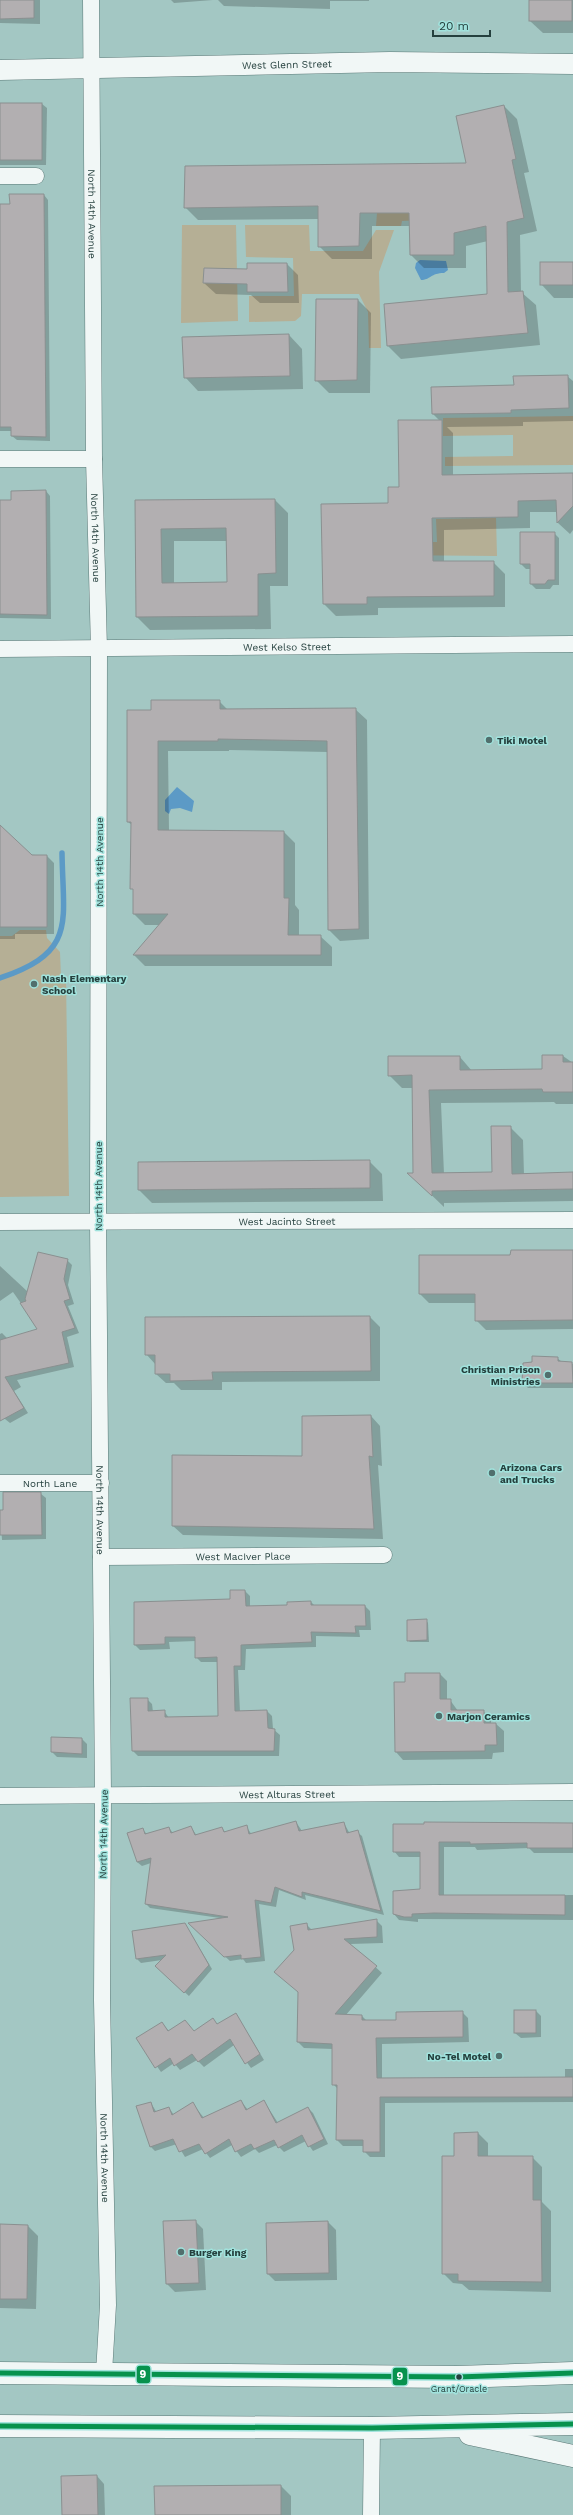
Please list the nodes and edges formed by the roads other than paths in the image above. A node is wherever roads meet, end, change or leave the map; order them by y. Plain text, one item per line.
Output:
1 (91, 0) edge
2 (573, 64) edge
3 (92, 69) junction
4 (0, 70) edge
5 (0, 176) edge
6 (36, 176) dead end
7 (0, 459) edge
8 (94, 459) junction
9 (573, 644) edge
10 (99, 649) junction
11 (0, 650) edge
12 (98, 1220) junction
13 (573, 1220) edge
14 (0, 1222) edge
15 (101, 1482) junction
16 (0, 1483) edge
17 (384, 1555) dead end
18 (101, 1557) junction
19 (573, 1792) edge
20 (0, 1796) edge
21 (103, 1796) junction
22 (0, 2373) edge
23 (104, 2373) junction
24 (573, 2373) edge
25 (573, 2424) edge
26 (0, 2426) edge
27 (431, 2426) junction
28 (372, 2428) junction
29 (573, 2456) edge
30 (371, 2515) edge

1 - 3 street, North 14th Avenue
2 - 3 street, West Glenn Street
3 - 4 street, West Glenn Street
3 - 8 street, North 14th Avenue
5 - 6 street
7 - 8 street
8 - 10 street, North 14th Avenue
9 - 10 street, West Kelso Street
10 - 11 street, West Kelso Street
10 - 12 street, North 14th Avenue
12 - 13 street, West Jacinto Street
12 - 14 street, West Jacinto Street
12 - 15 street, North 14th Avenue
15 - 16 street, North Lane
15 - 18 street, North 14th Avenue
17 - 18 street, West MacIver Place
18 - 21 street, North 14th Avenue
19 - 21 street, West Alturas Street
20 - 21 street, West Alturas Street
21 - 23 street, North 14th Avenue
22 - 23 main road
23 - 24 main road
25 - 27 main road
26 - 28 main road
27 - 28 main road
27 - 29 main road
28 - 30 street

